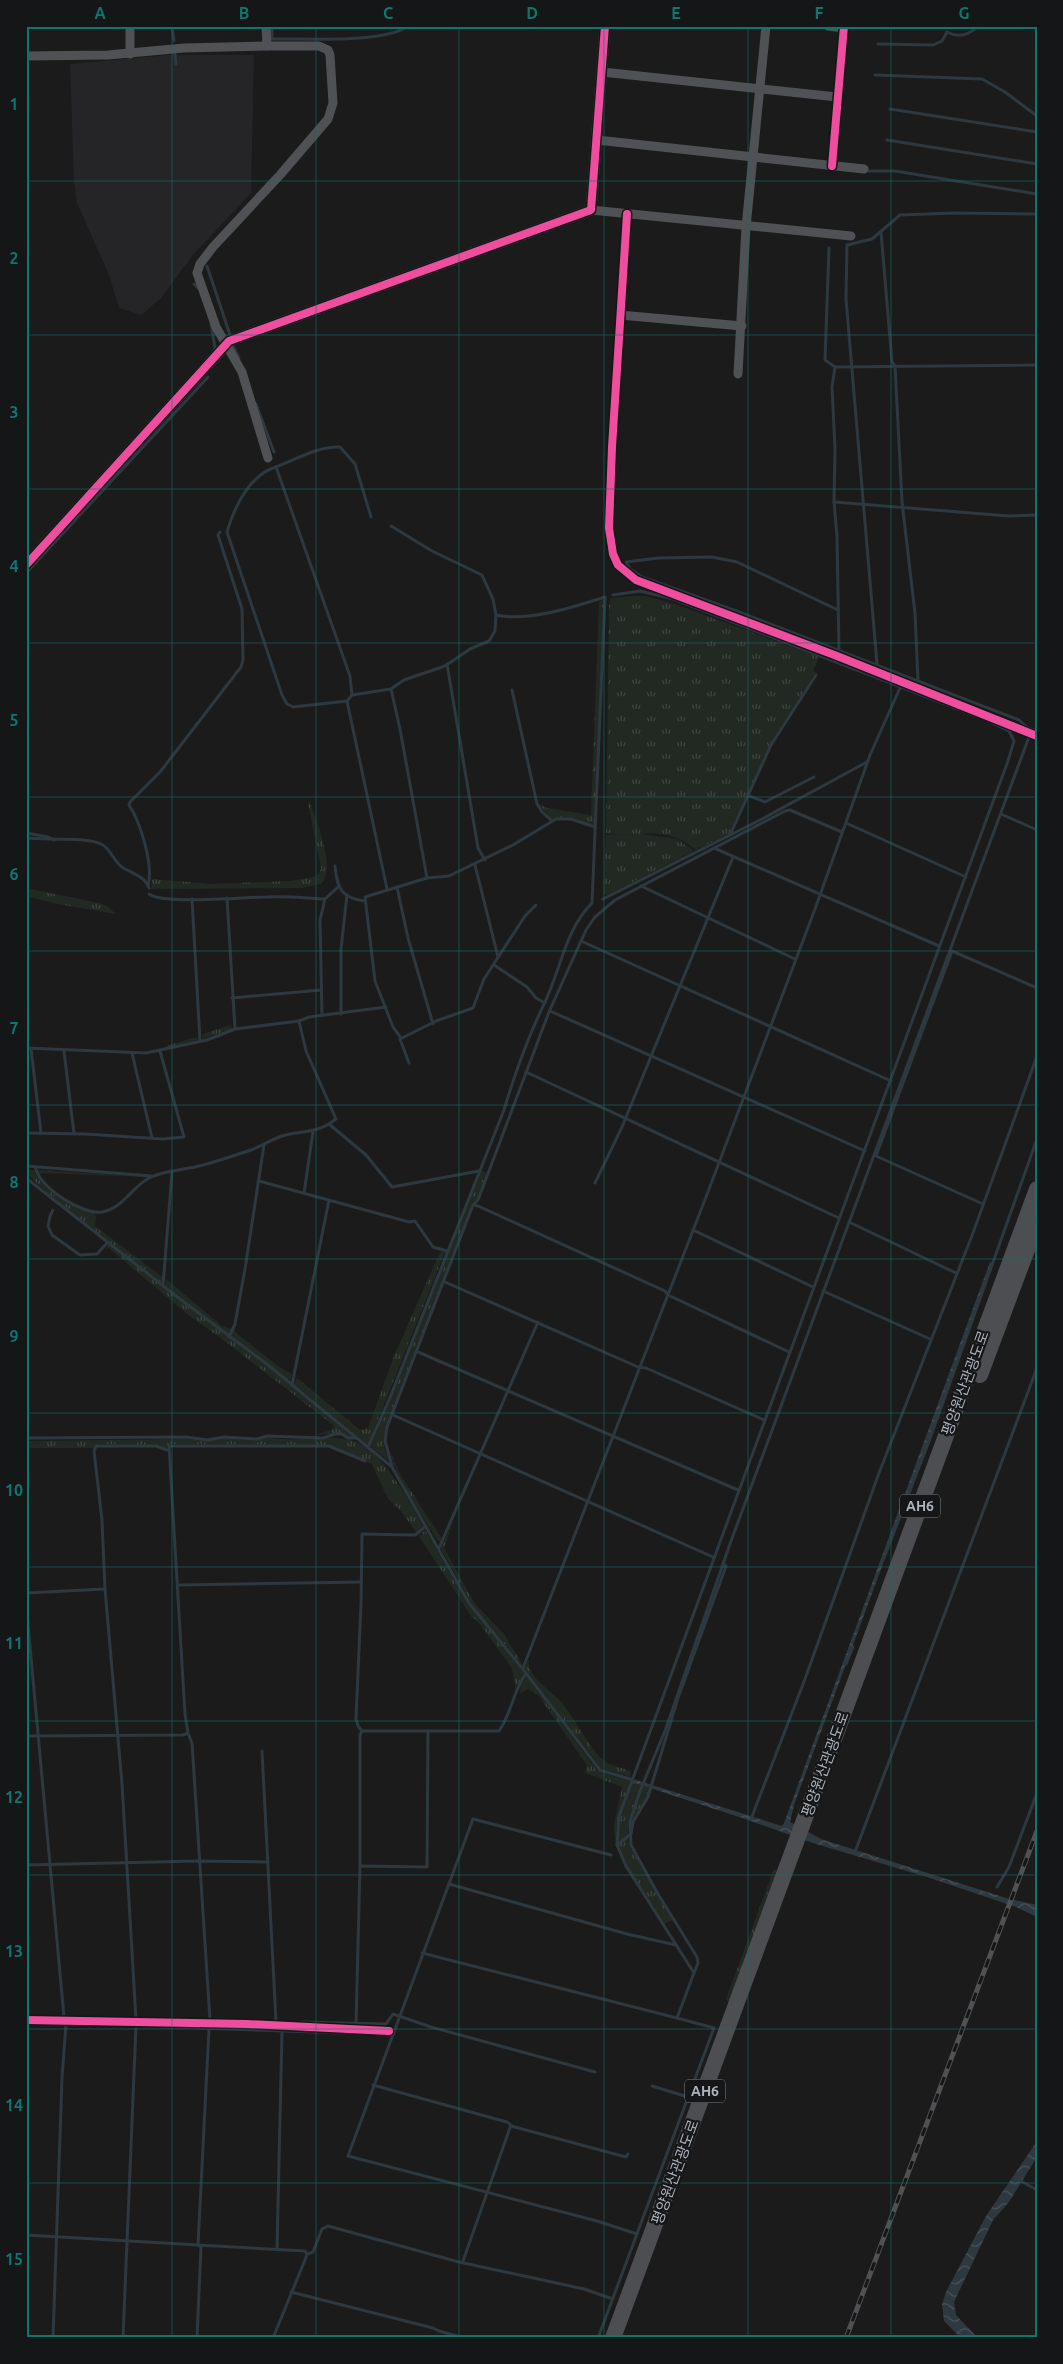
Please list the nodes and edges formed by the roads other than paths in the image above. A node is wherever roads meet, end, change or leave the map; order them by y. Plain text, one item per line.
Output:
1 (130, 26) edge
2 (266, 26) edge
3 (605, 26) edge
4 (766, 26) edge
5 (828, 26) edge
6 (844, 27) edge
7 (267, 46) junction
8 (130, 54) junction
9 (26, 56) edge
10 (602, 72) junction
11 (760, 90) junction
12 (837, 97) junction
13 (597, 140) junction
14 (754, 158) junction
15 (832, 166) junction
16 (864, 169) dead end
17 (591, 210) junction
18 (628, 214) junction
19 (746, 227) junction
20 (851, 236) dead end
21 (620, 315) junction
22 (742, 326) junction
23 (225, 344) junction
24 (738, 374) dead end
25 (268, 458) dead end
26 (26, 565) edge
27 (1037, 736) edge
28 (1037, 1189) edge
29 (1037, 1223) edge
30 (808, 1824) junction
31 (799, 1846) junction
32 (26, 2020) edge
33 (389, 2031) dead end
34 (614, 2338) edge
35 (623, 2338) edge

1 - 8 street
2 - 7 street
3 - 10 street
4 - 11 street
5 - 6 street
6 - 12 street
7 - 8 street
7 - 23 street
8 - 9 street
10 - 11 street
10 - 13 street
11 - 12 street
11 - 14 street
12 - 15 street
13 - 14 street
13 - 17 street
14 - 15 street
14 - 19 street
15 - 16 street
17 - 18 street
17 - 23 street
18 - 19 street
18 - 21 street
19 - 20 street
19 - 22 street
21 - 22 street
21 - 27 street
22 - 24 street
23 - 25 street
23 - 26 street
28 - 30 highway, 평양원산관광도로 / AH6
29 - 30 highway
30 - 31 highway, 평양원산관광도로 / AH6
31 - 34 highway, 평양원산관광도로 / AH6
31 - 35 highway
32 - 33 street

